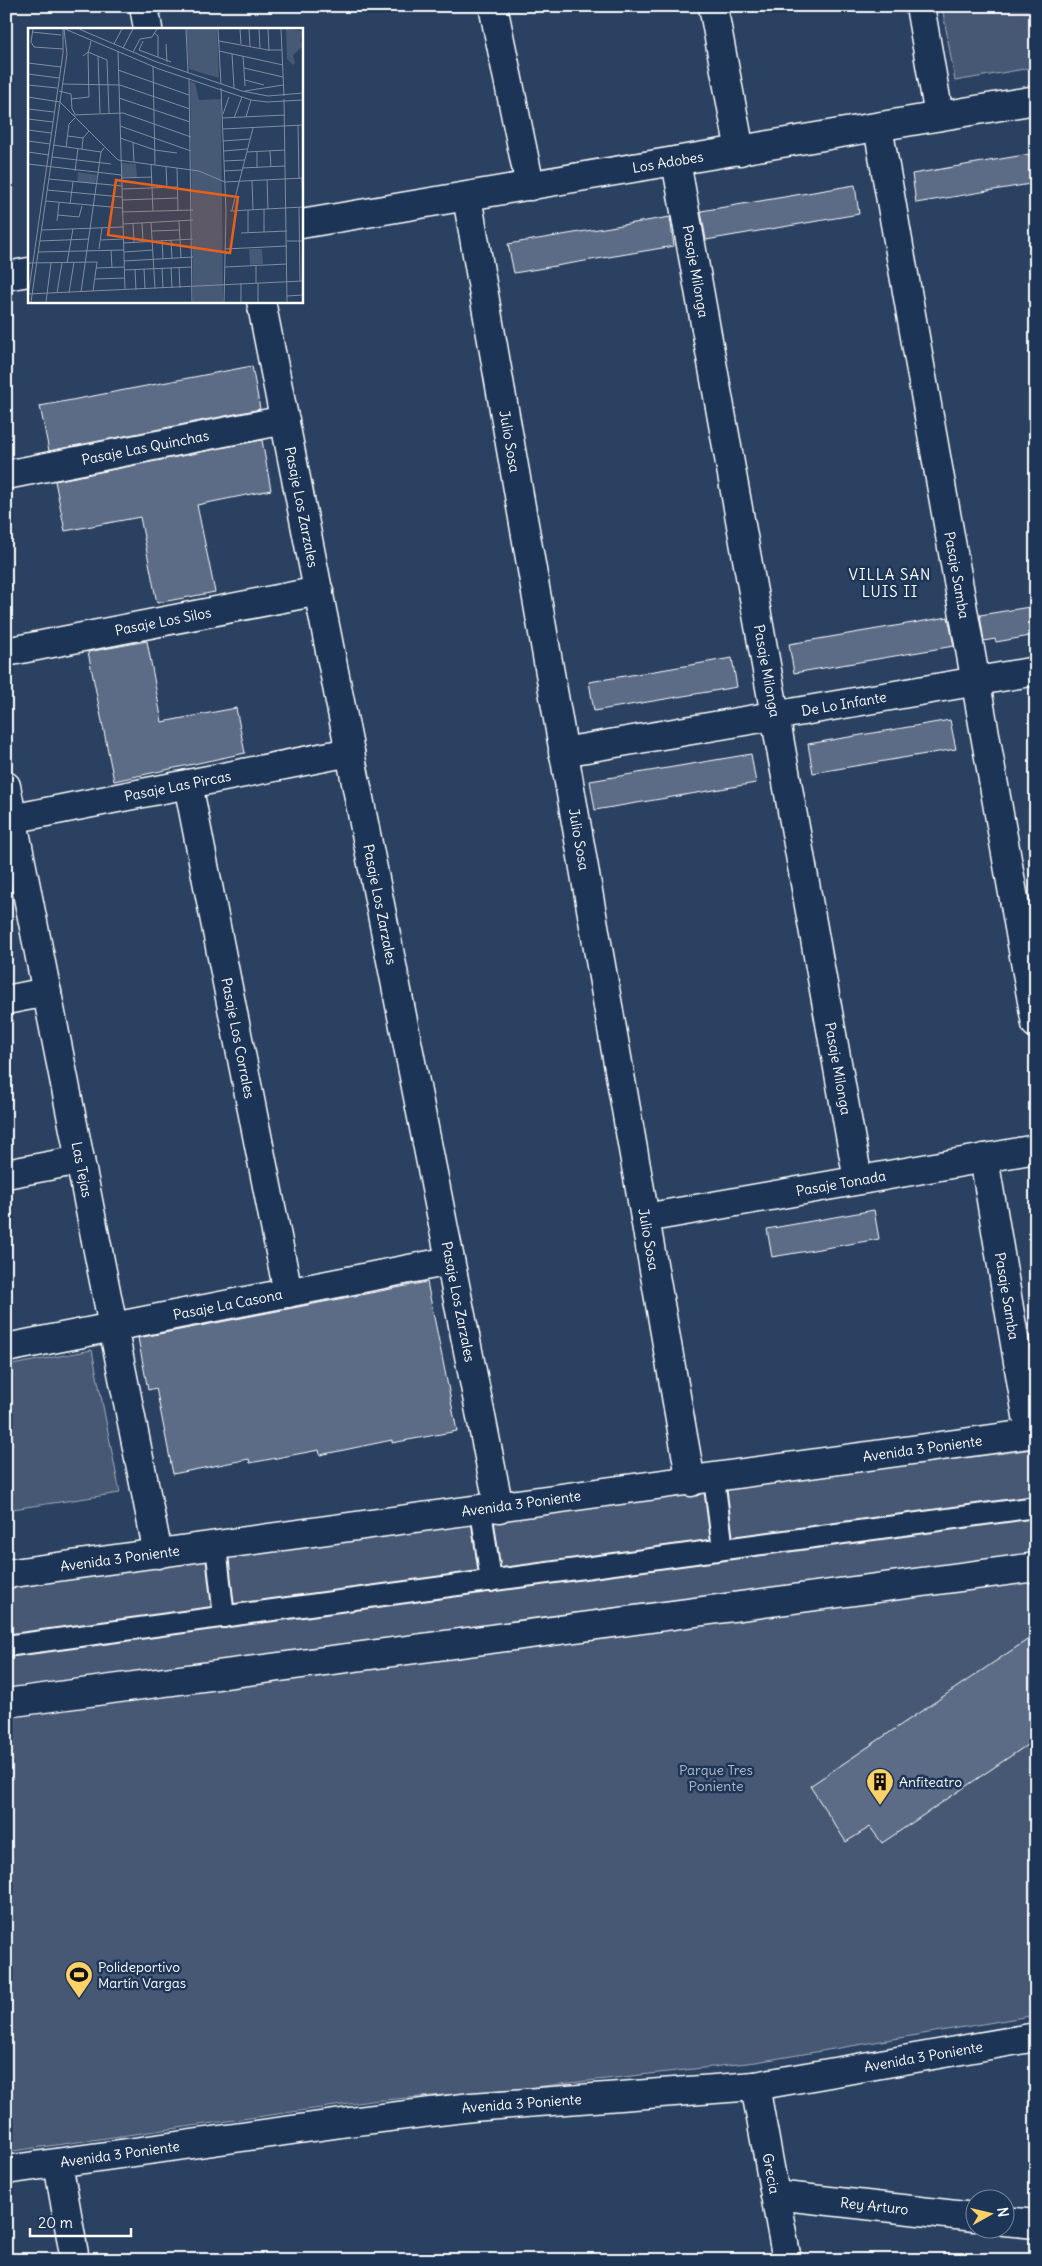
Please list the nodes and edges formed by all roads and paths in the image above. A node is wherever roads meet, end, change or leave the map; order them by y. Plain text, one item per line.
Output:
1 (144, 6) edge
2 (493, 6) edge
3 (713, 6) edge
4 (920, 6) edge
5 (148, 28) edge
6 (1036, 100) edge
7 (939, 116) junction
8 (878, 127) junction
9 (740, 151) junction
10 (676, 162) junction
11 (530, 186) junction
12 (466, 197) junction
13 (302, 224) edge
14 (28, 272) edge
15 (6, 276) edge
16 (261, 302) edge
17 (285, 420) junction
18 (6, 474) edge
19 (319, 591) junction
20 (6, 652) edge
21 (1036, 670) edge
22 (976, 681) junction
23 (775, 715) junction
24 (350, 752) junction
25 (563, 752) junction
26 (188, 784) junction
27 (6, 786) edge
28 (9, 819) edge
29 (1029, 945) edge
30 (47, 992) junction
31 (6, 1000) edge
32 (1036, 1024) edge
33 (1036, 1149) edge
34 (984, 1158) junction
35 (80, 1160) junction
36 (6, 1174) edge
37 (858, 1180) junction
38 (645, 1218) junction
39 (450, 1261) junction
40 (288, 1293) junction
41 (114, 1327) junction
42 (6, 1348) edge
43 (1033, 1434) edge
44 (703, 1480) junction
45 (1036, 1508) edge
46 (490, 1509) junction
47 (216, 1546) junction
48 (723, 1549) junction
49 (158, 1554) junction
50 (1036, 1567) edge
51 (6, 1574) edge
52 (491, 1581) junction
53 (224, 1617) junction
54 (6, 1646) edge
55 (6, 1703) edge
56 (1036, 2037) edge
57 (755, 2086) junction
58 (58, 2162) junction
59 (6, 2170) edge
60 (775, 2195) junction
61 (964, 2216) edge
62 (1014, 2221) edge
63 (1036, 2224) edge
64 (75, 2260) edge
65 (787, 2260) edge

1 - 5 street
2 - 11 street
3 - 9 street
4 - 7 street
6 - 7 street, Los Adobes
7 - 8 street, Los Adobes
8 - 9 street, Los Adobes
8 - 22 street, Pasaje Samba
9 - 10 street, Los Adobes
10 - 11 street, Los Adobes
10 - 23 street, Pasaje Milonga
11 - 12 street, Los Adobes
12 - 13 street, Los Adobes
12 - 25 street, Julio Sosa
14 - 15 street
16 - 17 street, Pasaje Los Zarzales
17 - 18 street, Pasaje Las Quinchas
17 - 19 street, Pasaje Los Zarzales
19 - 20 street, Pasaje Los Silos
19 - 24 street, Pasaje Los Zarzales
21 - 22 street, De Lo Infante
22 - 23 street, De Lo Infante
22 - 29 street, Pasaje Samba
23 - 25 street, De Lo Infante
23 - 37 street, Pasaje Milonga
24 - 26 street, Pasaje Las Pircas
24 - 39 street, Pasaje Los Zarzales
25 - 38 street, Julio Sosa
26 - 28 street, Pasaje Las Pircas
26 - 40 street, Pasaje Los Corrales
27 - 28 street, Las Tejas
28 - 30 street, Las Tejas
29 - 32 street, Pasaje Samba
30 - 31 street
30 - 35 street, Las Tejas
33 - 34 street, Pasaje Tonada
34 - 37 street, Pasaje Tonada
34 - 43 street, Pasaje Samba
35 - 36 street
35 - 41 street, Las Tejas
37 - 38 street, Pasaje Tonada
38 - 44 street, Julio Sosa
39 - 40 street, Pasaje La Casona
39 - 46 street, Pasaje Los Zarzales
40 - 41 street, Pasaje La Casona
41 - 42 street, Pasaje La Casona
41 - 49 street, Las Tejas
43 - 44 street, Avenida 3 Poniente
44 - 46 street, Avenida 3 Poniente
44 - 48 lane
45 - 48 lane
46 - 47 street, Avenida 3 Poniente
46 - 52 lane
47 - 49 street, Avenida 3 Poniente
47 - 53 lane
48 - 52 lane
49 - 51 street, Avenida 3 Poniente
50 - 55 street
52 - 53 lane
53 - 54 lane
56 - 57 street, Avenida 3 Poniente
57 - 58 street, Avenida 3 Poniente
57 - 60 street, Grecia
58 - 59 street, Avenida 3 Poniente
58 - 64 street
60 - 61 street, Rey Arturo
60 - 65 street, Grecia
62 - 63 street

